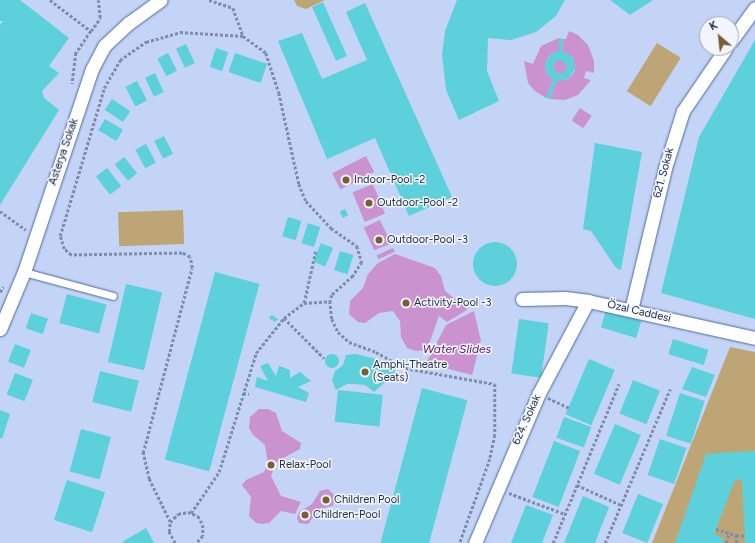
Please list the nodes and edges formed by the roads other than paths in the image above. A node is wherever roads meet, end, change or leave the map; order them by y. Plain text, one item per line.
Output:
1 (161, 0) edge
2 (755, 8) edge
3 (739, 30) edge
4 (721, 56) edge
5 (24, 272) junction
6 (113, 296) dead end
7 (522, 299) dead end
8 (588, 301) junction
9 (631, 310) junction
10 (0, 329) edge
11 (755, 338) edge
12 (475, 543) edge

1 - 5 street, Asterya Sokak
2 - 3 street
4 - 9 street, 621. Sokak
5 - 6 lane
5 - 10 street, Asterya Sokak
7 - 8 street, Özal Caddesi
8 - 9 street, Özal Caddesi
8 - 12 street, 624. Sokak
9 - 11 street, Özal Caddesi

